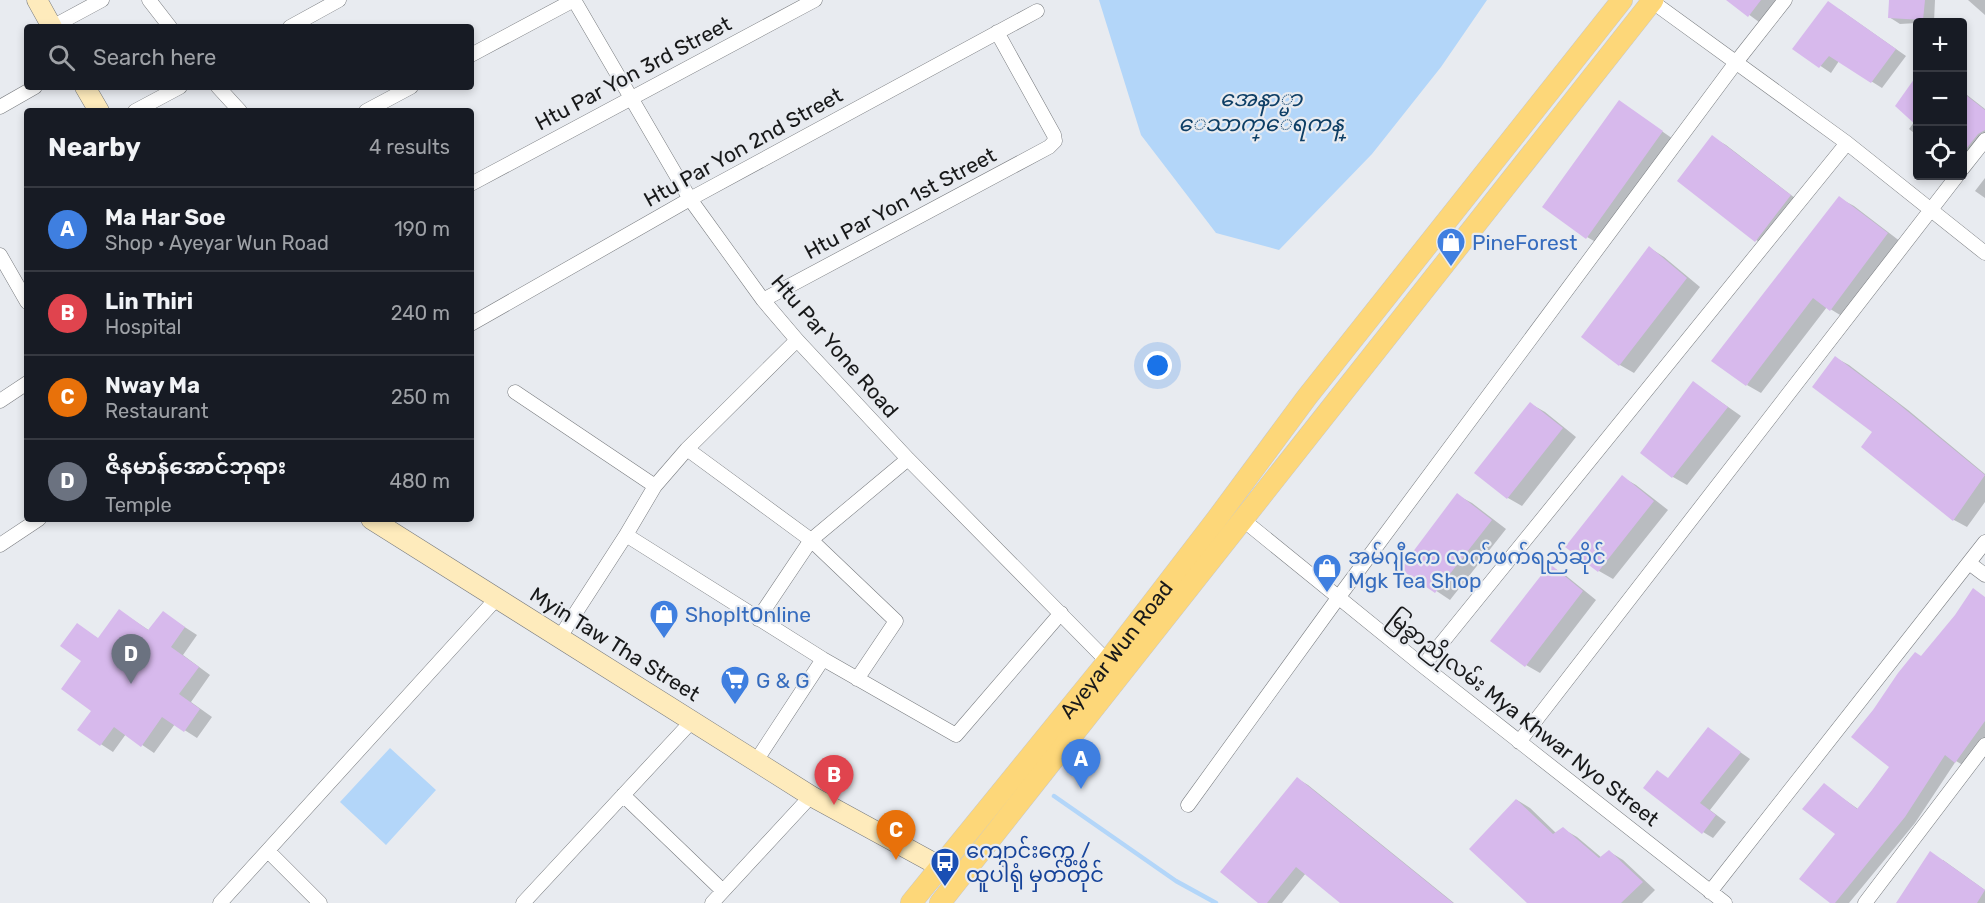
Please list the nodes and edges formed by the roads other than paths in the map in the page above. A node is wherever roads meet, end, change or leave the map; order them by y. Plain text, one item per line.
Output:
1 (37, 0) edge
2 (102, 0) edge
3 (149, 0) edge
4 (339, 0) edge
5 (574, 0) edge
6 (815, 0) edge
7 (1622, 0) edge
8 (1652, 0) edge
9 (1785, 0) edge
10 (1038, 11) dead end
11 (50, 24) edge
12 (58, 24) edge
13 (168, 24) edge
14 (295, 24) edge
15 (997, 32) junction
16 (474, 53) edge
17 (1737, 61) junction
18 (29, 90) edge
19 (88, 90) edge
20 (174, 90) edge
21 (221, 90) edge
22 (405, 90) edge
23 (630, 97) junction
24 (0, 107) edge
25 (97, 108) edge
26 (141, 108) edge
27 (237, 108) edge
28 (372, 108) edge
29 (1985, 140) edge
30 (1847, 143) junction
31 (1967, 163) edge
32 (1954, 180) edge
33 (474, 182) edge
34 (690, 199) junction
35 (1930, 210) junction
36 (1985, 253) edge
37 (0, 255) edge
38 (24, 297) edge
39 (763, 300) junction
40 (474, 322) edge
41 (797, 340) junction
42 (24, 385) edge
43 (514, 392) dead end
44 (0, 401) edge
45 (687, 449) junction
46 (908, 459) junction
47 (655, 486) junction
48 (1234, 513) junction
49 (34, 522) edge
50 (378, 522) edge
51 (626, 535) junction
52 (811, 540) junction
53 (1985, 542) edge
54 (0, 545) edge
55 (1969, 563) junction
56 (1985, 575) edge
57 (497, 598) junction
58 (1338, 598) junction
59 (1061, 613) junction
60 (758, 619) junction
61 (560, 637) junction
62 (823, 659) junction
63 (1423, 666) junction
64 (1115, 668) junction
65 (857, 679) junction
66 (692, 721) junction
67 (1519, 742) junction
68 (1985, 745) edge
69 (756, 761) junction
70 (623, 795) junction
71 (811, 796) junction
72 (1188, 805) dead end
73 (268, 851) junction
74 (940, 866) junction
75 (960, 878) junction
76 (723, 891) junction
77 (1710, 892) junction
78 (220, 903) edge
79 (320, 903) edge
80 (523, 903) edge
81 (712, 903) edge
82 (911, 903) edge
83 (940, 903) edge
84 (1725, 903) edge
85 (1865, 903) edge

1 - 11 main road
2 - 12 street
3 - 13 street
4 - 14 street
5 - 16 street
5 - 23 street, Htu Par Yone Road
6 - 23 street, Htu Par Yon 3rd Street
7 - 48 main road
8 - 17 street
8 - 48 main road
9 - 17 street
10 - 15 street, Htu Par Yon 2nd Street
15 - 34 street, Htu Par Yon 2nd Street
15 - 39 street, Htu Par Yon 1st Street
17 - 30 street
17 - 58 street
18 - 24 street
19 - 25 main road
20 - 26 street
21 - 27 street
22 - 28 street
23 - 33 street, Htu Par Yon 3rd Street
23 - 34 street, Htu Par Yone Road
29 - 31 street
30 - 35 street
30 - 63 street
32 - 35 street
34 - 39 street, Htu Par Yone Road
34 - 40 street, Htu Par Yon 2nd Street
35 - 36 street
35 - 67 street
37 - 38 street
39 - 41 street, Htu Par Yone Road
41 - 45 street
41 - 46 street, Htu Par Yone Road
42 - 44 street
43 - 47 street
45 - 47 street
45 - 52 street
46 - 52 street
46 - 59 street, Htu Par Yone Road
47 - 51 street
48 - 58 street, မြခွာညိုလမ်း Mya Khwar Nyo Street
48 - 64 main road, Ayeyar Wun Road
49 - 54 street
50 - 57 main road, Myin Taw Tha Street
51 - 60 street
51 - 61 street
52 - 60 street
52 - 65 street
53 - 55 street
55 - 56 street
55 - 77 street
57 - 61 main road, Myin Taw Tha Street
57 - 73 street
58 - 63 street, မြခွာညိုလမ်း Mya Khwar Nyo Street
58 - 72 street
59 - 64 street, Htu Par Yone Road
59 - 65 street
60 - 62 street
61 - 66 main road, Myin Taw Tha Street
62 - 65 street
62 - 69 street
63 - 67 street, မြခွာညိုလမ်း Mya Khwar Nyo Street
64 - 74 main road, Ayeyar Wun Road
64 - 75 main road, Ayeyar Wun Road
66 - 69 main road, Myin Taw Tha Street
66 - 70 street
67 - 77 street, မြခွာညိုလမ်း Mya Khwar Nyo Street
68 - 85 street
69 - 71 main road, Myin Taw Tha Street
70 - 76 street
70 - 80 street
71 - 74 main road, Myin Taw Tha Street
71 - 76 street
73 - 78 street
73 - 79 street
74 - 75 main road, Myin Taw Tha Street
74 - 82 main road, Ayeyar Wun Road
75 - 83 main road, Ayeyar Wun Road
76 - 81 street
77 - 84 street, မြခွာညိုလမ်း Mya Khwar Nyo Street

